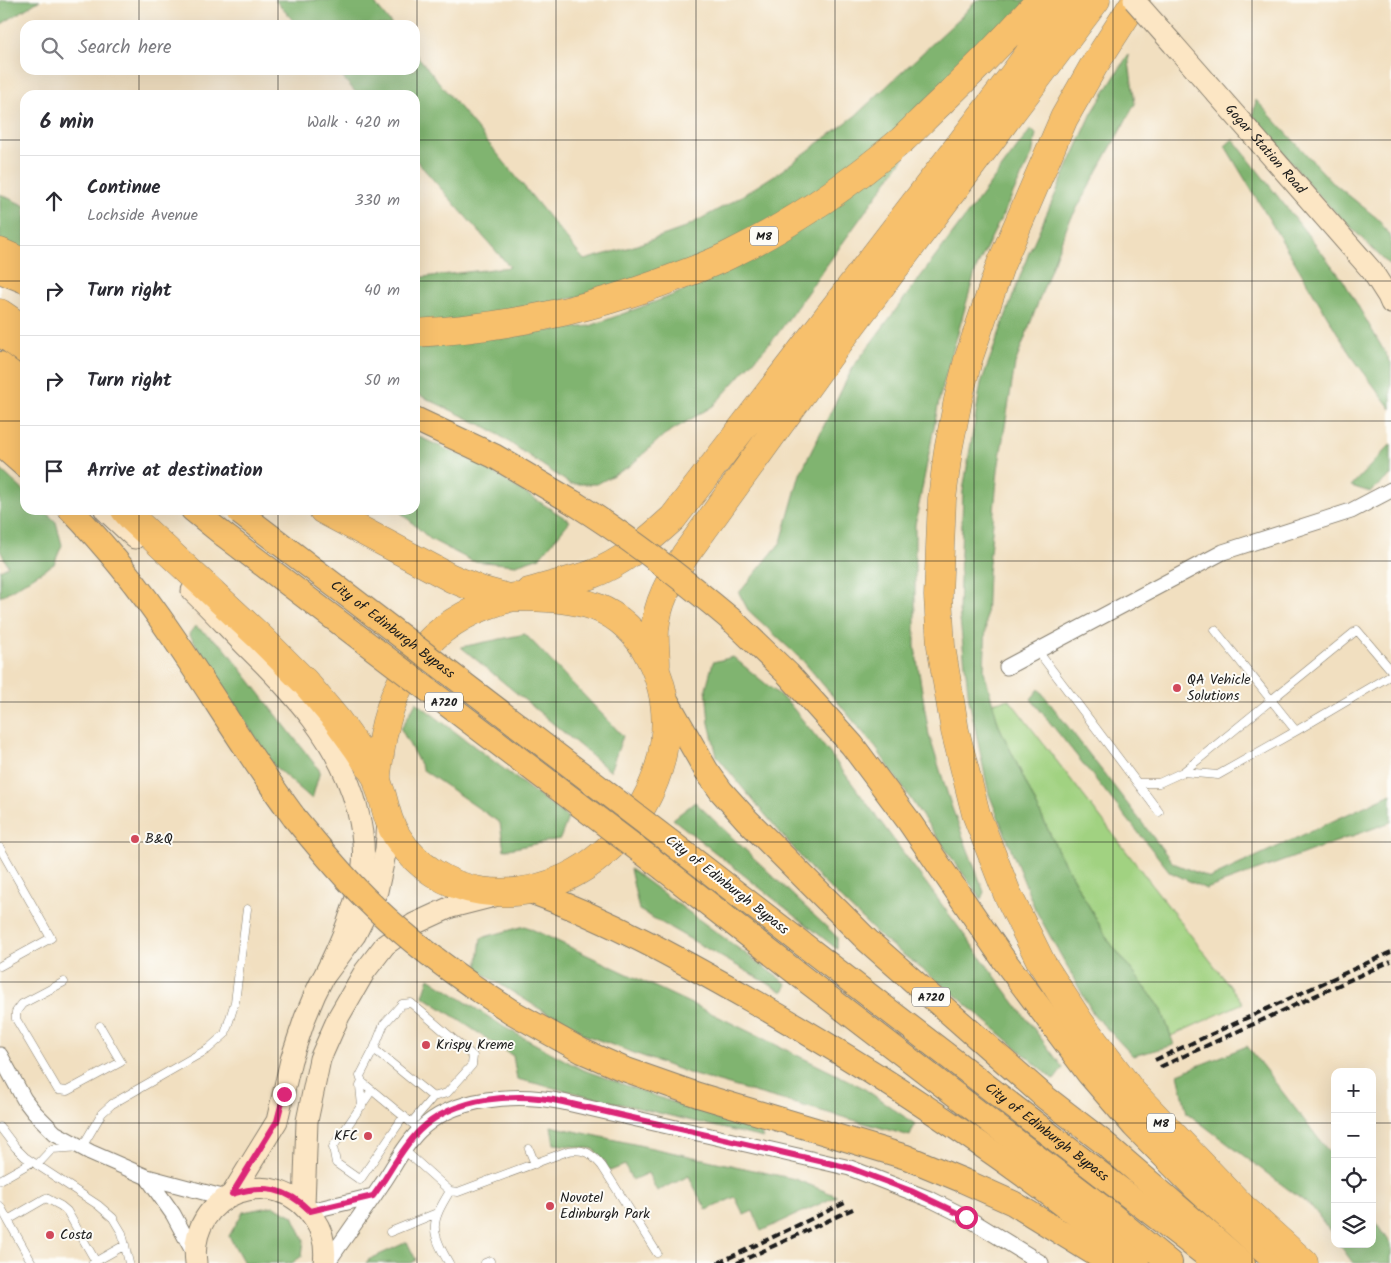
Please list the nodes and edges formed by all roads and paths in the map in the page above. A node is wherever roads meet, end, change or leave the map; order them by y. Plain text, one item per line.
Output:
1 (1040, 0) edge
2 (1068, 0) edge
3 (1096, 0) edge
4 (1135, 0) edge
5 (0, 252) edge
6 (20, 261) edge
7 (0, 271) edge
8 (20, 279) edge
9 (1391, 303) edge
10 (0, 314) edge
11 (20, 327) edge
12 (420, 333) edge
13 (0, 334) edge
14 (20, 348) edge
15 (0, 364) edge
16 (20, 378) edge
17 (0, 393) edge
18 (20, 410) edge
19 (0, 419) edge
20 (420, 421) edge
21 (20, 435) edge
22 (0, 444) edge
23 (20, 462) edge
24 (1391, 490) edge
25 (76, 515) edge
26 (110, 515) edge
27 (128, 515) edge
28 (199, 515) edge
29 (242, 515) edge
30 (331, 515) edge
31 (512, 597) junction
32 (1215, 630) dead end
33 (1037, 650) junction
34 (1007, 667) dead end
35 (1391, 670) edge
36 (1391, 675) edge
37 (659, 681) junction
38 (1272, 700) junction
39 (1296, 731) junction
40 (1183, 772) junction
41 (377, 778) junction
42 (1137, 783) junction
43 (1159, 812) dead end
44 (388, 821) junction
45 (0, 848) edge
46 (518, 892) junction
47 (247, 909) dead end
48 (0, 966) edge
49 (323, 978) junction
50 (64, 982) dead end
51 (100, 1026) dead end
52 (374, 1049) junction
53 (0, 1055) edge
54 (362, 1082) junction
55 (372, 1090) junction
56 (433, 1097) junction
57 (362, 1106) junction
58 (404, 1116) junction
59 (0, 1126) edge
60 (416, 1126) junction
61 (82, 1147) junction
62 (403, 1149) junction
63 (529, 1149) dead end
64 (34, 1163) junction
65 (535, 1164) junction
66 (147, 1177) junction
67 (0, 1180) edge
68 (450, 1191) junction
69 (229, 1196) junction
70 (373, 1196) junction
71 (0, 1206) edge
72 (307, 1208) junction
73 (437, 1213) junction
74 (8, 1220) junction
75 (390, 1232) dead end
76 (125, 1246) junction
77 (657, 1253) dead end
78 (195, 1259) edge
79 (94, 1262) edge
80 (32, 1263) edge
81 (129, 1263) edge
82 (325, 1263) edge
83 (449, 1263) edge
84 (1041, 1263) edge
85 (1110, 1263) edge
86 (1137, 1263) edge
87 (1170, 1263) edge
88 (1216, 1263) edge
89 (1242, 1263) edge
90 (1278, 1263) edge
91 (1304, 1263) edge

1 - 12 highway, M8
2 - 31 highway
3 - 37 highway
4 - 9 street, Gogar Station Road, bridge
4 - 91 highway, M8
5 - 6 highway
7 - 8 main road
10 - 11 highway
13 - 14 main road
15 - 16 main road
17 - 18 highway
19 - 21 highway
20 - 90 main road, bridge
22 - 23 main road
24 - 33 street
25 - 85 main road, bridge
26 - 49 street
27 - 41 highway
28 - 87 main road, City of Edinburgh Bypass / A720, bridge
29 - 88 main road, City of Edinburgh Bypass / A720, bridge
30 - 31 highway
31 - 37 highway
31 - 41 highway
32 - 38 lane
33 - 34 street
33 - 42 lane
35 - 38 lane
36 - 39 lane
37 - 46 highway
37 - 89 main road, A720
38 - 39 lane
38 - 40 lane
39 - 40 lane
40 - 42 lane
41 - 44 highway
42 - 43 lane
44 - 46 highway
44 - 49 street
45 - 48 lane
46 - 72 street
46 - 86 main road
47 - 61 lane
49 - 69 street
50 - 51 lane
52 - 54 lane
52 - 56 lane
52 - 56 lane
53 - 61 street
54 - 55 lane
54 - 57 lane
55 - 57 lane
55 - 58 lane
56 - 60 lane
57 - 58 lane
58 - 60 lane
59 - 64 lane
60 - 62 street
60 - 84 street
61 - 64 lane
61 - 66 street
62 - 68 lane
62 - 70 street
63 - 65 lane
64 - 67 lane
64 - 76 lane
65 - 68 lane
65 - 77 lane
66 - 69 street
66 - 78 street
68 - 73 lane
69 - 72 street
69 - 78 street
70 - 72 street
70 - 82 street
71 - 74 lane
72 - 82 street
73 - 75 lane
73 - 83 lane
74 - 79 lane
74 - 80 lane
76 - 79 lane
76 - 81 lane

